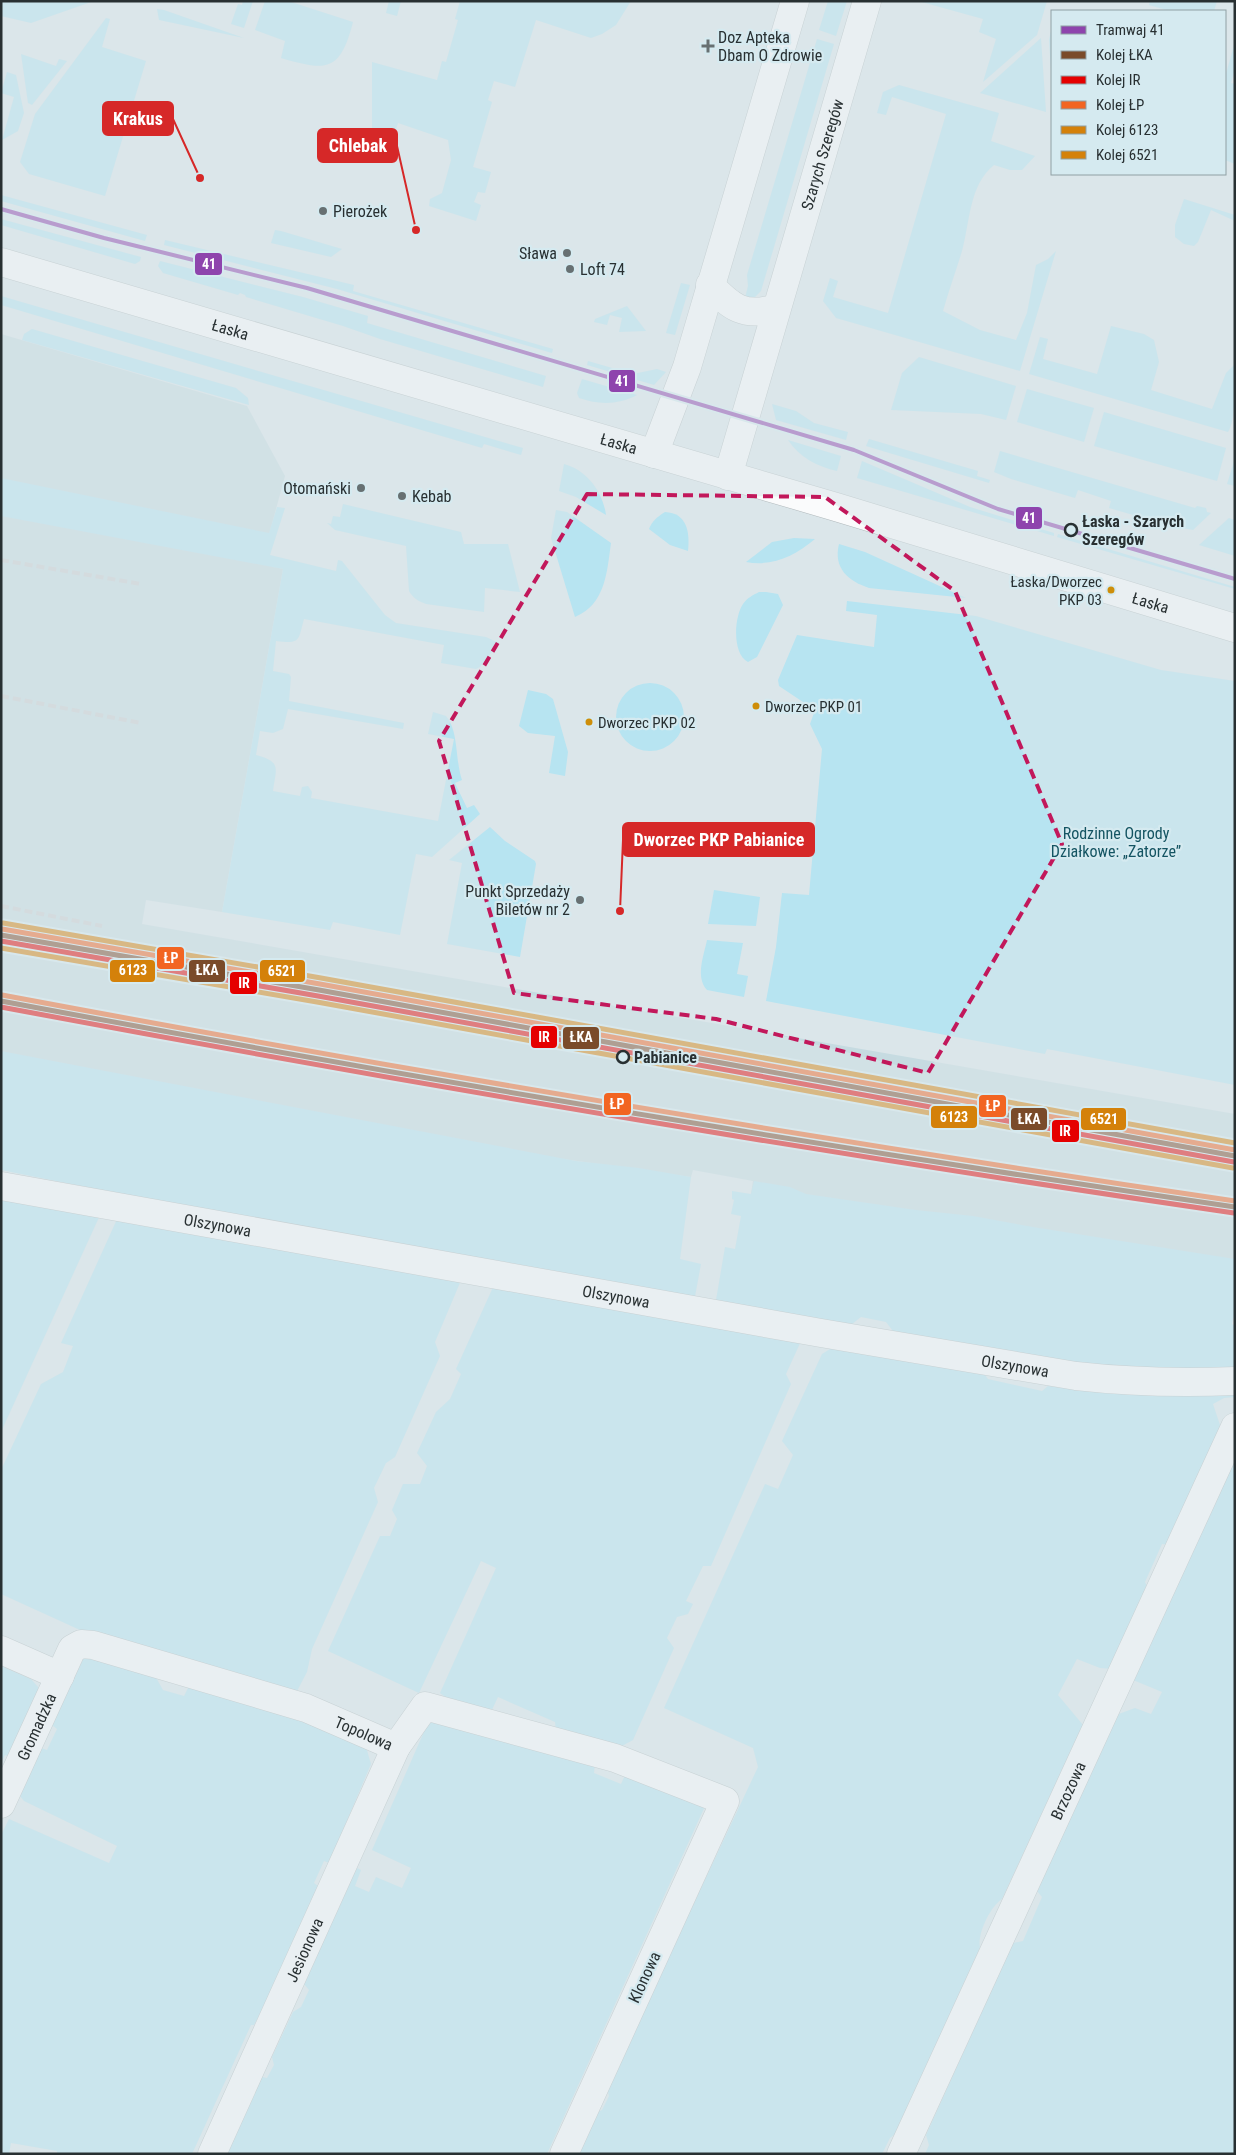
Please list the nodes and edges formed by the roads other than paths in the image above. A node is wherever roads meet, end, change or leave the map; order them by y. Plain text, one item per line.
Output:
1 (795, 1) edge
2 (867, 1) edge
3 (1, 262) edge
4 (710, 285) junction
5 (776, 308) junction
6 (654, 454) junction
7 (728, 476) junction
8 (1235, 628) edge
9 (1, 1186) edge
10 (1235, 1381) edge
11 (1235, 1427) edge
12 (1, 1650) edge
13 (60, 1676) junction
14 (396, 1747) junction
15 (725, 1801) joint
16 (1, 1804) edge
17 (212, 2154) edge
18 (564, 2154) edge
19 (901, 2154) edge

1 - 4 street
2 - 5 street, Szarych Szeregów
3 - 6 street, Łaska
4 - 5 street
4 - 6 street
5 - 7 street, Szarych Szeregów
6 - 7 street, Łaska
7 - 8 street, Łaska
9 - 10 street, Olszynowa
11 - 19 street, Brzozowa
12 - 13 street
13 - 14 street, Topolowa
13 - 16 street, Gromadzka
14 - 15 street, Topolowa
14 - 17 street, Jesionowa
15 - 18 street, Klonowa

